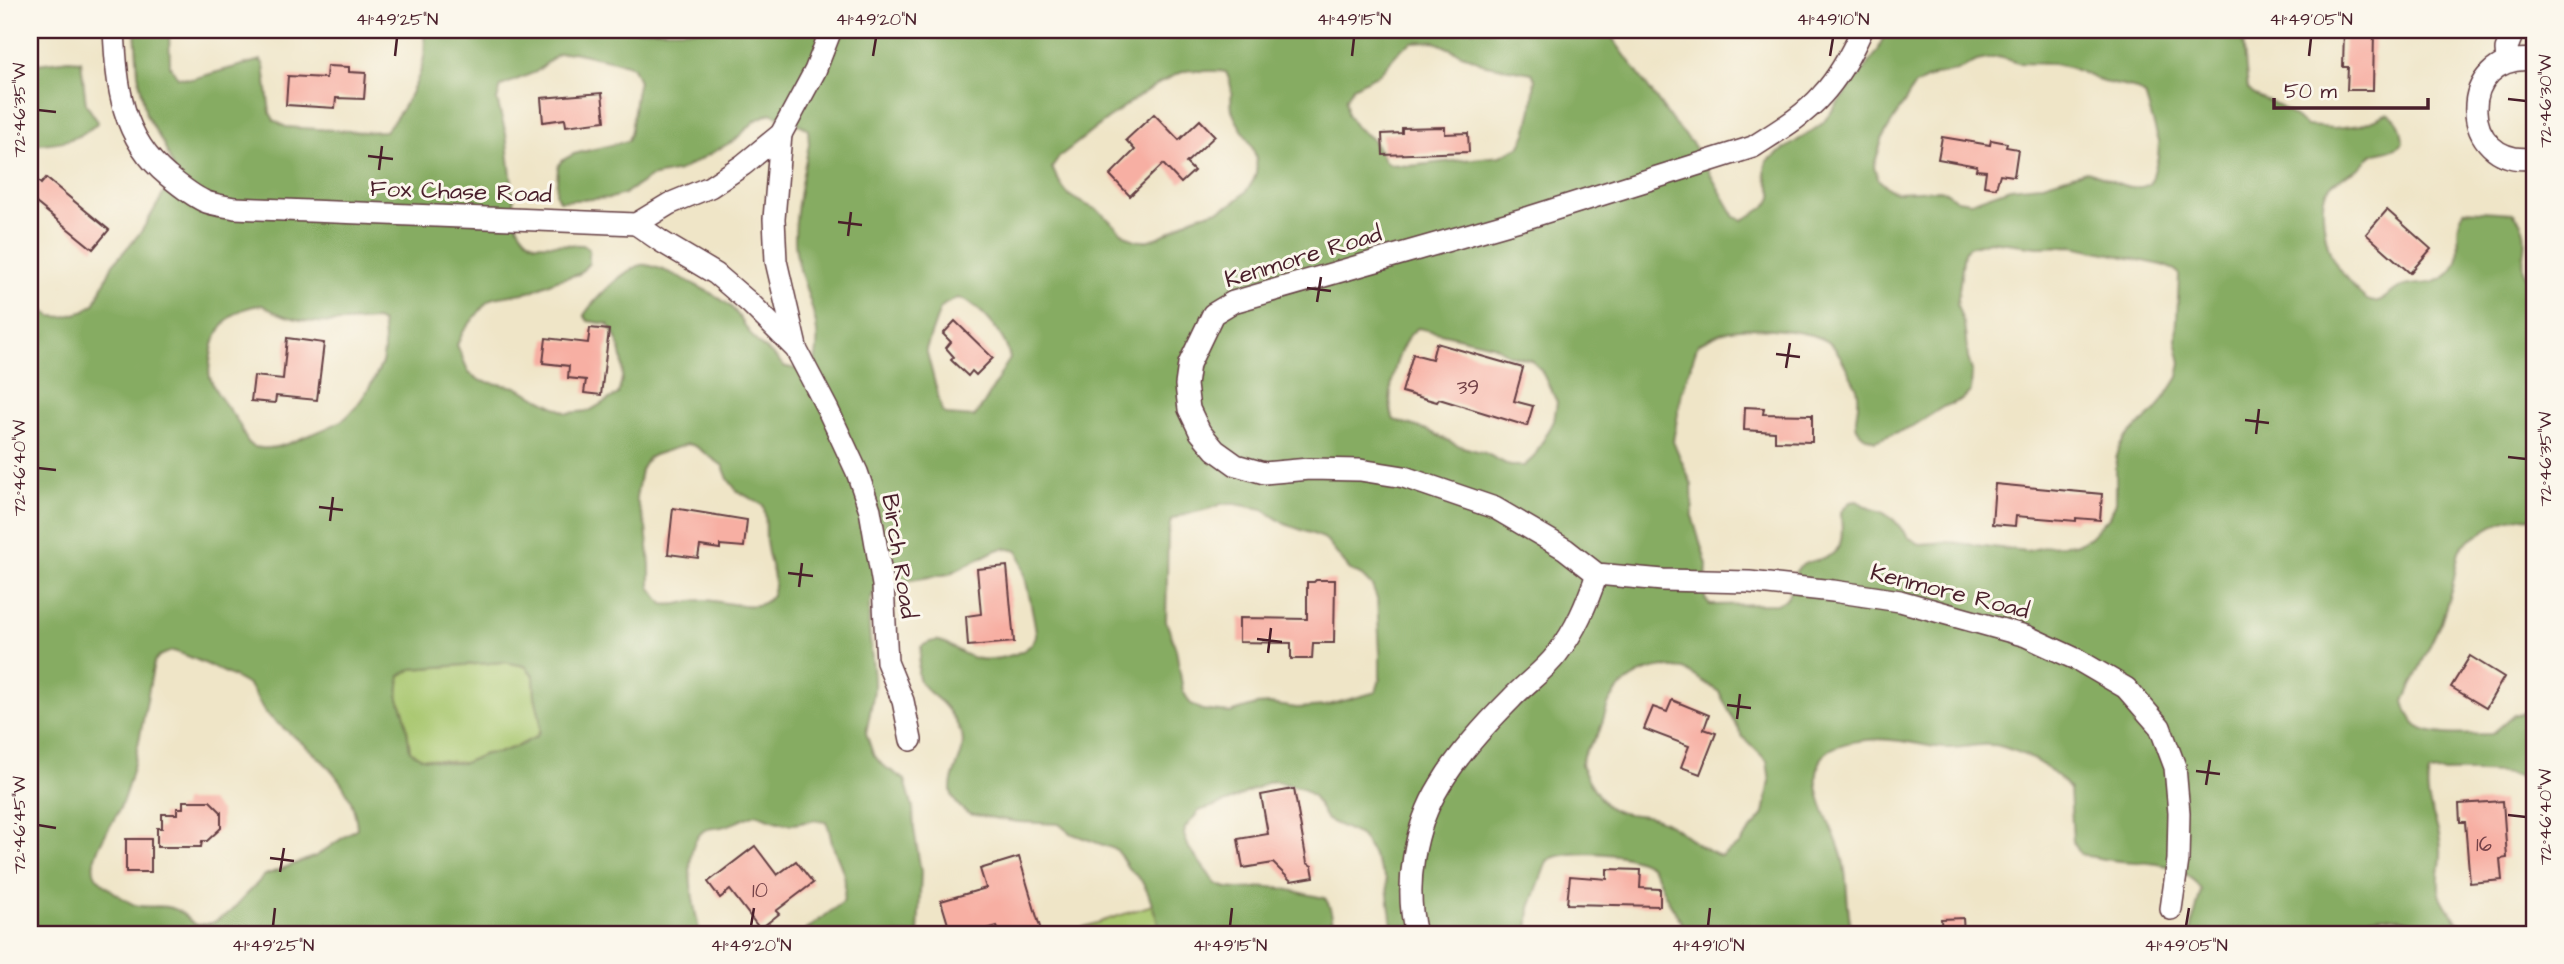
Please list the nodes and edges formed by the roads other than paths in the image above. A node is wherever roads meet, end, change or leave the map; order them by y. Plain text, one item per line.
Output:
1 (114, 30) edge
2 (831, 30) edge
3 (1862, 30) edge
4 (2514, 30) edge
5 (2534, 60) edge
6 (2507, 62) junction
7 (782, 134) junction
8 (2534, 159) edge
9 (636, 223) junction
10 (796, 349) junction
11 (1597, 574) junction
12 (911, 740) dead end
13 (2171, 909) dead end
14 (1416, 934) edge

1 - 9 street, Fox Chase Road
2 - 7 street
3 - 11 street, Kenmore Road
4 - 6 street
5 - 6 street
6 - 8 street
7 - 9 street
7 - 10 street, Birch Road
9 - 10 street, Birch Road
10 - 12 street, Birch Road
11 - 13 street, Kenmore Road
11 - 14 street

